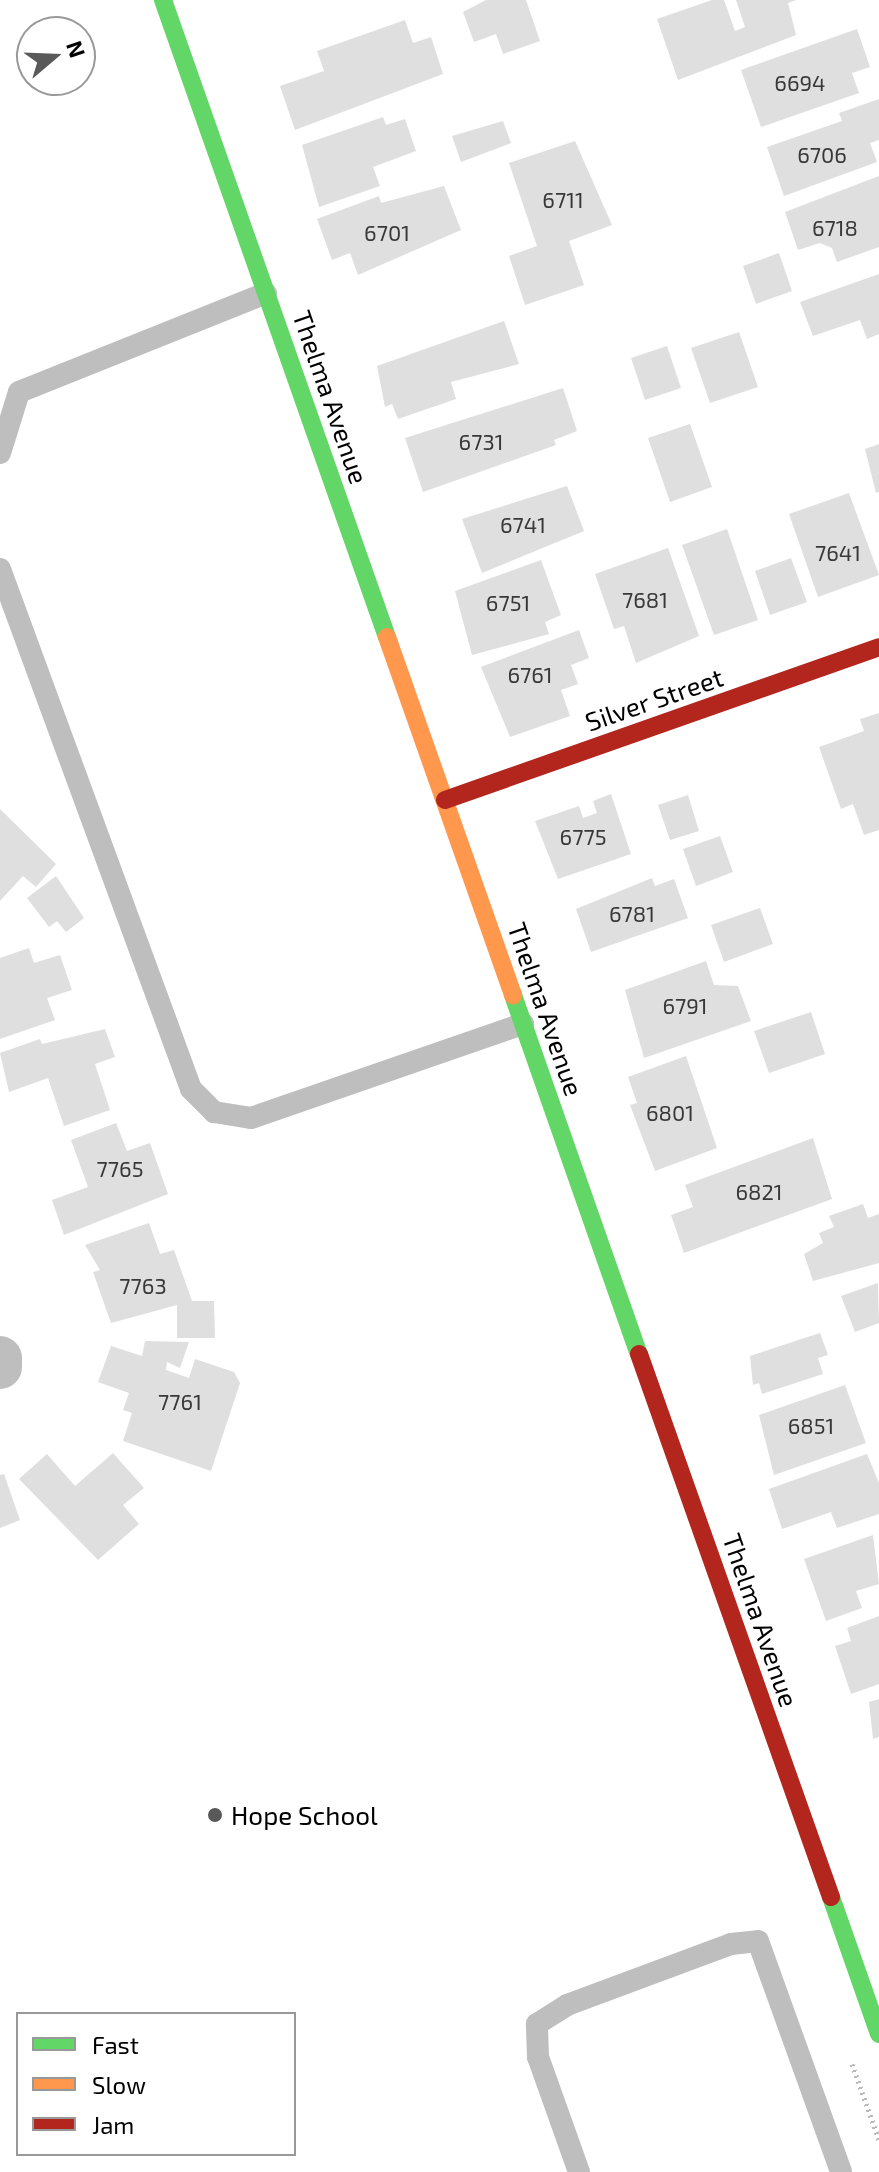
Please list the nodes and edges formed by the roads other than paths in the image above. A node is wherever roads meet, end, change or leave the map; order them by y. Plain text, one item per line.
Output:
1 (163, 0) edge
2 (266, 293) junction
3 (0, 453) edge
4 (0, 569) edge
5 (879, 647) edge
6 (445, 800) junction
7 (523, 1024) junction
8 (879, 2034) edge
9 (579, 2172) edge
10 (841, 2172) edge

1 - 2 street, Thelma Avenue
2 - 3 lane
2 - 6 street, Thelma Avenue
4 - 7 lane
5 - 6 street, Silver Street
6 - 7 street, Thelma Avenue
7 - 8 street, Thelma Avenue
9 - 10 lane

